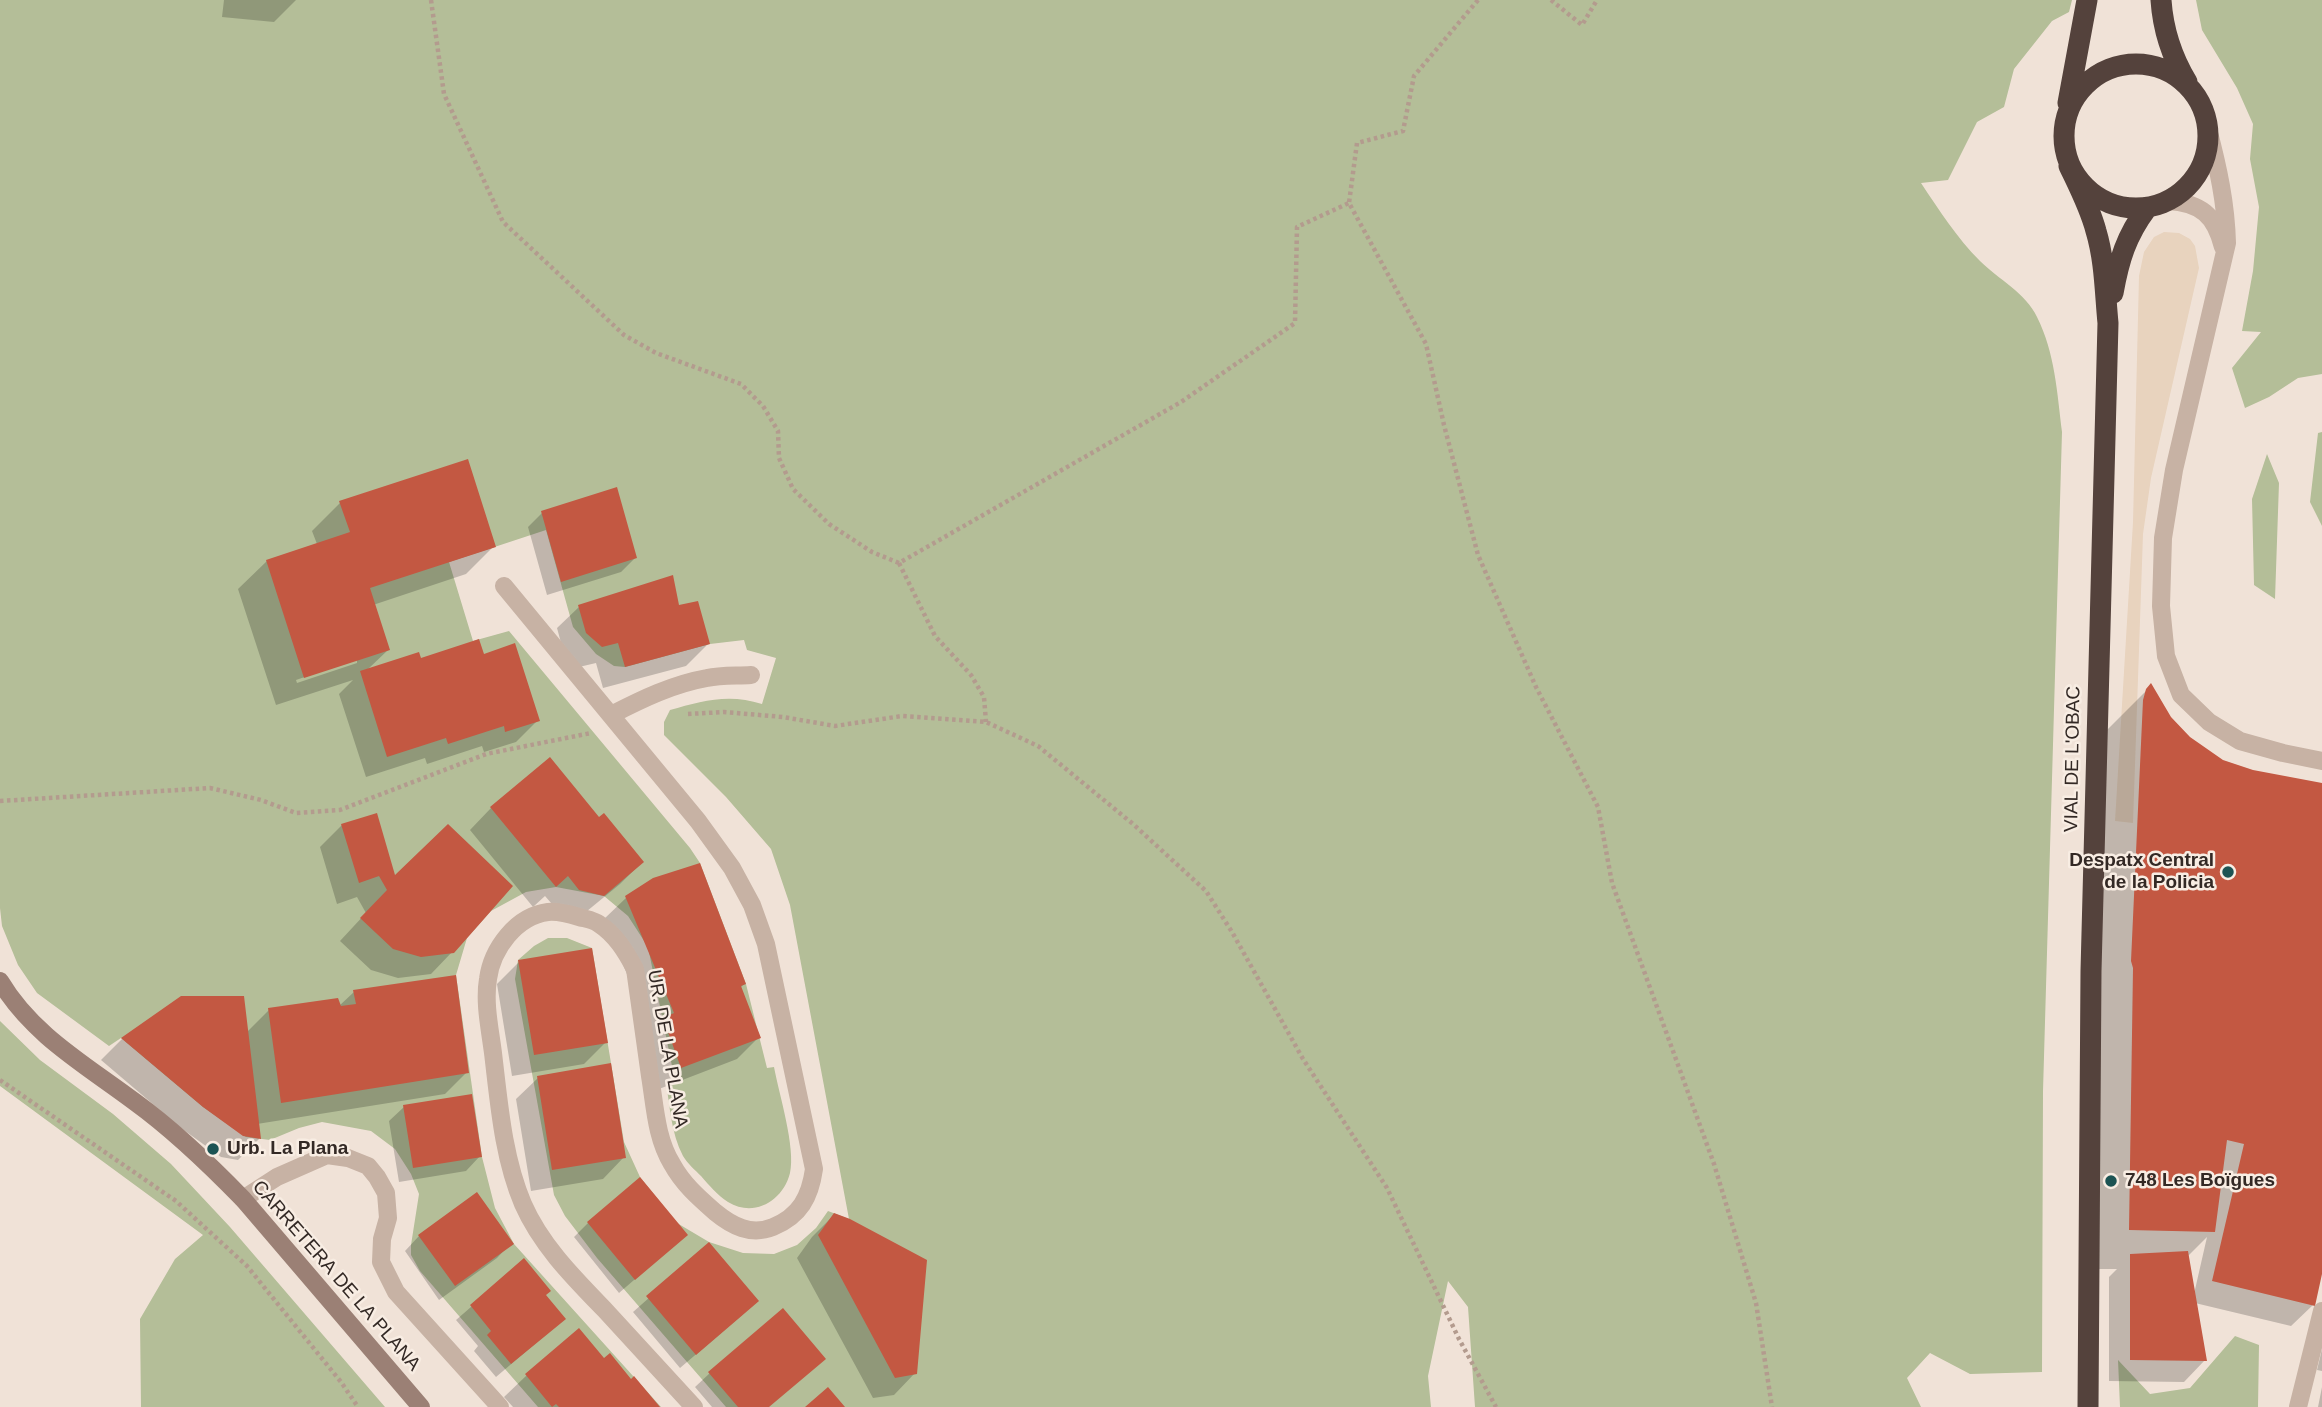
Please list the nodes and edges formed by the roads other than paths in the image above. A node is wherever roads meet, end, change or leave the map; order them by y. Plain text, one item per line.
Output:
1 (2087, 0) edge
2 (2161, 0) edge
3 (2194, 93) junction
4 (2065, 119) junction
5 (2208, 129) junction
6 (2069, 166) junction
7 (2168, 201) junction
8 (2147, 208) junction
9 (2222, 268) junction
10 (2108, 323) junction
11 (504, 586) dead end
12 (751, 675) dead end
13 (613, 718) junction
14 (2322, 761) edge
15 (0, 981) edge
16 (243, 1199) junction
17 (2322, 1311) edge
18 (421, 1407) edge
19 (500, 1407) edge
20 (694, 1407) edge
21 (2088, 1407) edge
22 (2298, 1407) edge

1 - 4 highway
2 - 3 highway
3 - 4 highway
3 - 5 highway
4 - 6 highway
5 - 7 highway
5 - 9 street
6 - 8 highway
6 - 10 highway, VIAL DE L'OBAC
7 - 8 highway
7 - 9 street
8 - 10 highway, VIAL DE L'OBAC
9 - 14 street
10 - 21 highway, VIAL DE L'OBAC
11 - 13 street, UR. DE LA PLANA
12 - 13 street
13 - 20 street, UR. DE LA PLANA
15 - 16 main road, CARRETERA DE LA PLANA
16 - 18 main road, CARRETERA DE LA PLANA
16 - 19 street
17 - 22 street

